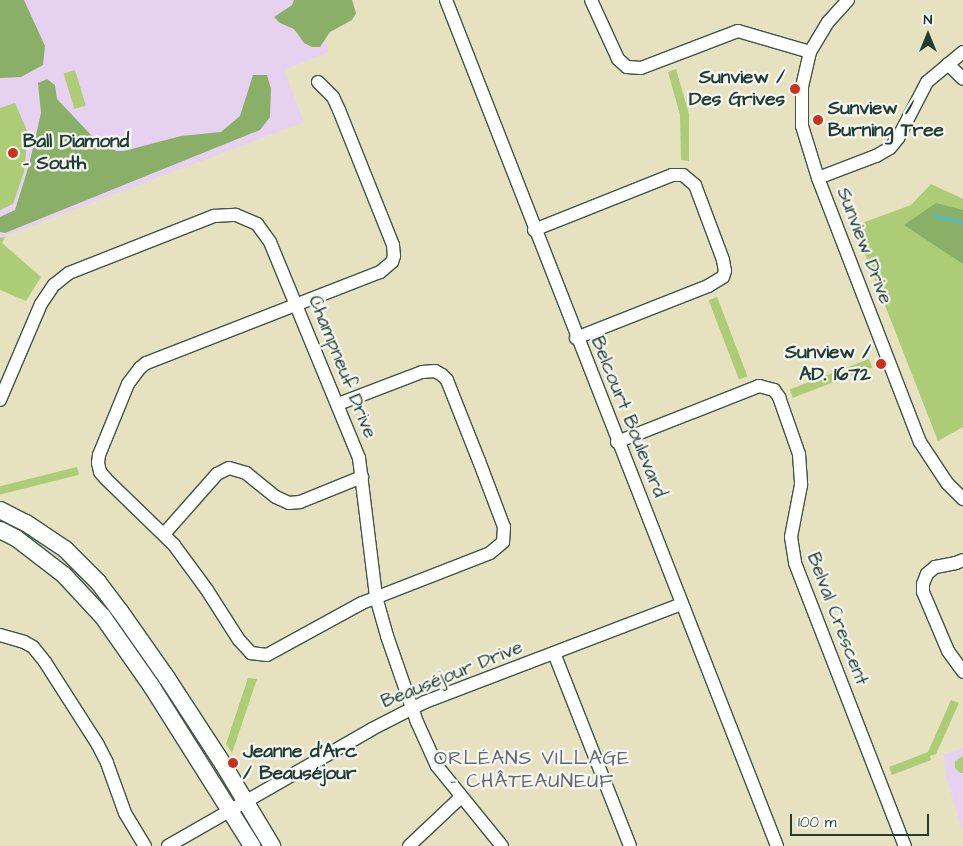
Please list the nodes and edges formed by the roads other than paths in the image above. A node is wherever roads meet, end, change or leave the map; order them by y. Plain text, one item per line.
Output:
1 (446, 0) edge
2 (591, 0) edge
3 (848, 0) edge
4 (810, 52) junction
5 (963, 52) edge
6 (948, 64) junction
7 (963, 79) edge
8 (318, 82) dead end
9 (818, 178) junction
10 (534, 230) junction
11 (296, 305) junction
12 (576, 338) junction
13 (0, 400) edge
14 (338, 404) junction
15 (617, 442) junction
16 (362, 477) junction
17 (963, 499) edge
18 (0, 510) edge
19 (0, 530) edge
20 (164, 534) junction
21 (963, 560) edge
22 (376, 598) junction
23 (682, 604) junction
24 (0, 635) edge
25 (554, 653) junction
26 (963, 672) edge
27 (413, 708) junction
28 (461, 797) junction
29 (244, 802) junction
30 (229, 811) junction
31 (145, 846) edge
32 (168, 846) edge
33 (252, 846) edge
34 (272, 846) edge
35 (408, 846) edge
36 (502, 846) edge
37 (630, 846) edge
38 (777, 846) edge
39 (905, 846) edge

1 - 10 street, Belcourt Boulevard
2 - 4 street
3 - 4 street, Sunview Drive
4 - 9 street, Sunview Drive
5 - 6 street
6 - 7 street
6 - 9 street
8 - 11 street
9 - 17 street, Sunview Drive
10 - 12 street, Belcourt Boulevard
10 - 12 street
11 - 13 street, Champneuf Drive
11 - 14 street, Champneuf Drive
11 - 20 street
12 - 15 street, Belcourt Boulevard
14 - 16 street, Champneuf Drive
14 - 22 street
15 - 23 street, Belcourt Boulevard
15 - 39 street, Belval Crescent
16 - 20 street
16 - 22 street, Champneuf Drive
18 - 29 main road
19 - 30 main road
20 - 22 street
21 - 26 street
22 - 27 street, Champneuf Drive
23 - 25 street, Beauséjour Drive
23 - 38 street, Belcourt Boulevard
24 - 31 street
25 - 27 street, Beauséjour Drive
25 - 37 street
27 - 28 street, Champneuf Drive
27 - 29 street, Beauséjour Drive
28 - 35 street
28 - 36 street, Champneuf Drive
29 - 30 street, Beauséjour Drive
29 - 34 main road
30 - 32 street, Beauséjour Drive
30 - 33 main road

